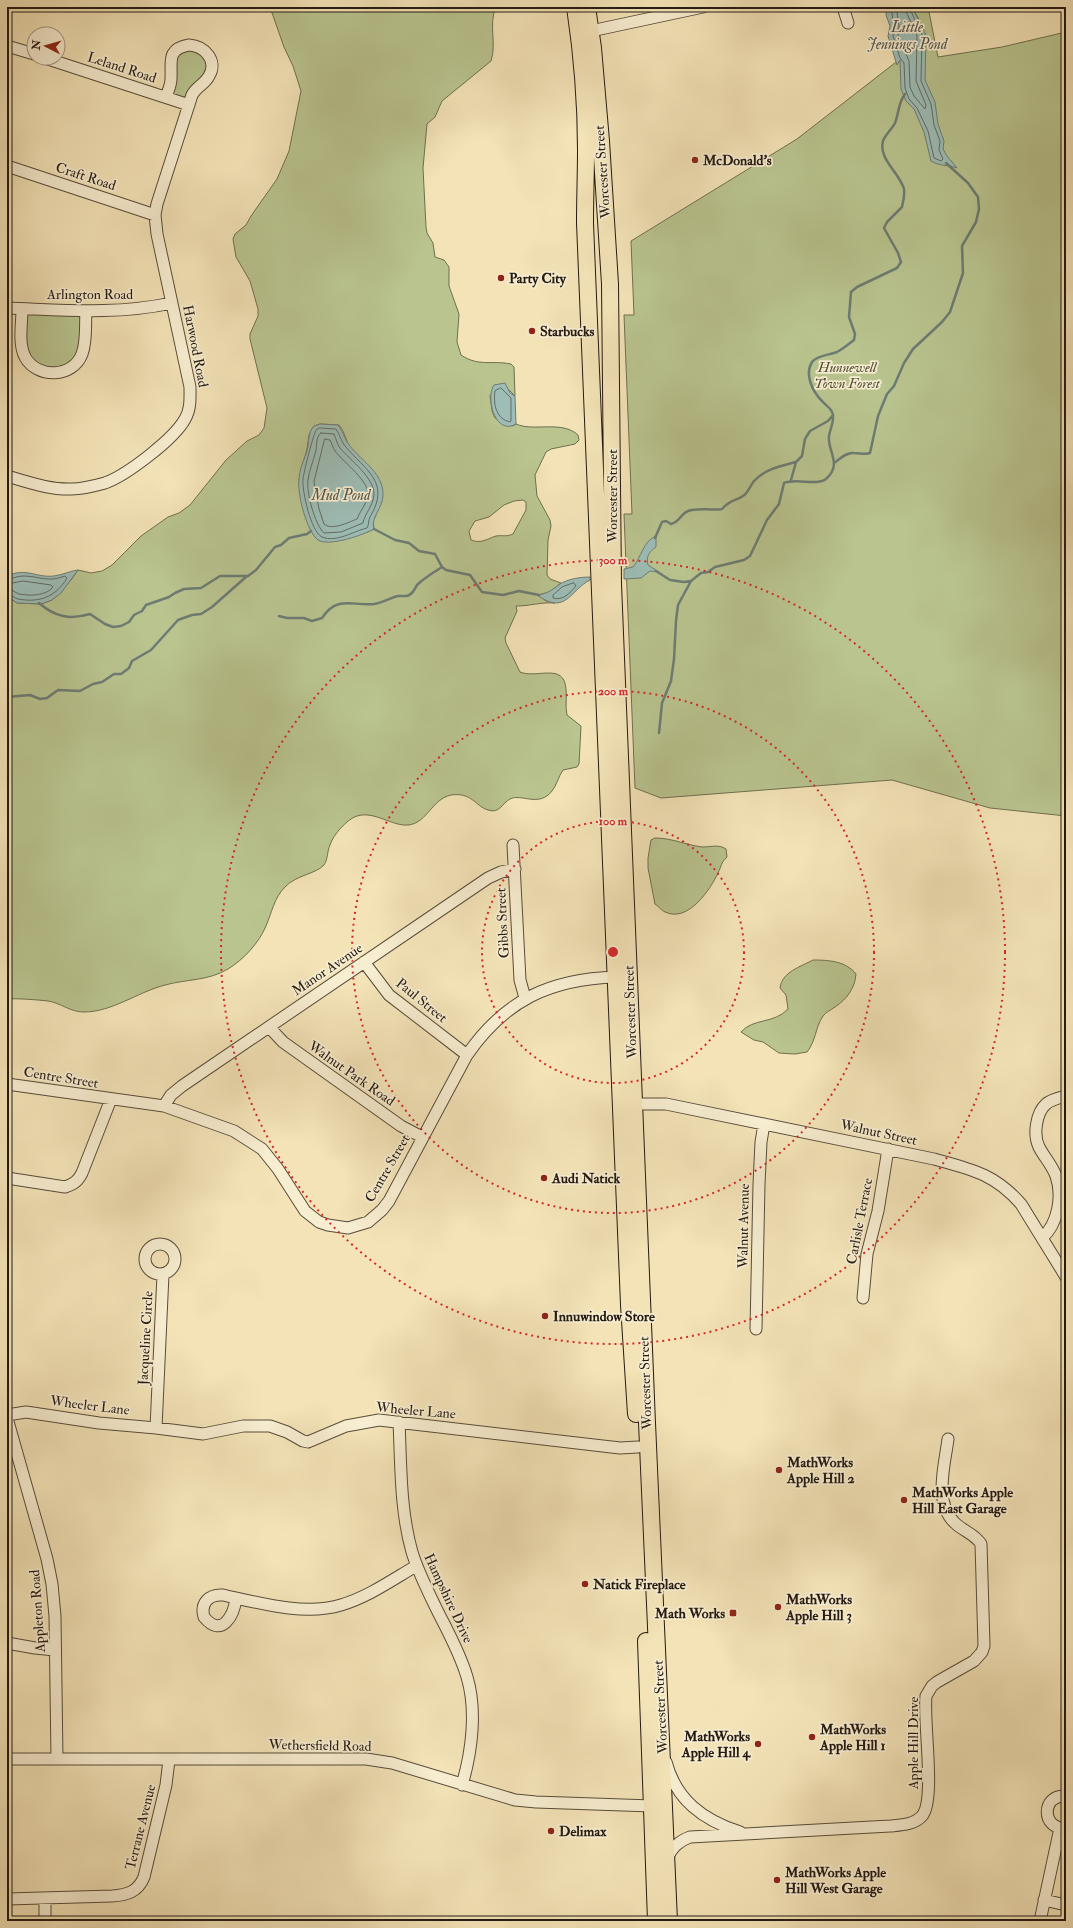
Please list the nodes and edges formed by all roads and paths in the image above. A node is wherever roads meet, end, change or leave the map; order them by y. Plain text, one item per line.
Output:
1 (575, 7) edge
2 (587, 7) edge
3 (703, 7) edge
4 (843, 7) edge
5 (848, 23) dead end
6 (591, 31) junction
7 (7, 46) edge
8 (26, 52) edge
9 (66, 65) edge
10 (166, 97) junction
11 (189, 104) junction
12 (7, 166) edge
13 (584, 182) junction
14 (603, 182) junction
15 (155, 214) junction
16 (172, 303) junction
17 (7, 308) edge
18 (22, 309) junction
19 (86, 312) junction
20 (7, 476) edge
21 (514, 845) dead end
22 (514, 869) junction
23 (364, 962) junction
24 (616, 977) junction
25 (525, 998) junction
26 (269, 1027) junction
27 (467, 1055) junction
28 (7, 1084) edge
29 (1066, 1096) edge
30 (111, 1099) junction
31 (634, 1104) junction
32 (164, 1106) junction
33 (764, 1124) junction
34 (422, 1137) junction
35 (888, 1149) junction
36 (7, 1178) edge
37 (1042, 1238) junction
38 (163, 1274) dead end
39 (1066, 1277) edge
40 (863, 1298) dead end
41 (756, 1329) dead end
42 (7, 1414) edge
43 (7, 1418) edge
44 (399, 1422) junction
45 (156, 1428) junction
46 (948, 1439) dead end
47 (638, 1447) junction
48 (416, 1566) junction
49 (236, 1598) dead end
50 (7, 1642) edge
51 (55, 1650) junction
52 (662, 1746) junction
53 (7, 1759) edge
54 (57, 1759) junction
55 (169, 1760) junction
56 (462, 1785) junction
57 (1066, 1796) edge
58 (652, 1806) junction
59 (1063, 1828) edge
60 (744, 1833) junction
61 (667, 1860) junction
62 (45, 1898) junction
63 (7, 1899) edge
64 (1044, 1900) junction
65 (1066, 1905) edge
66 (45, 1921) edge
67 (656, 1921) edge
68 (669, 1921) edge
69 (1040, 1921) edge

1 - 13 highway, Worcester Street
2 - 6 highway, Worcester Street
3 - 6 street
4 - 5 street
6 - 14 highway, Worcester Street
7 - 8 street
9 - 10 street, Leland Road
10 - 11 street, Leland Road
10 - 11 street, Harwood Road
11 - 15 street, Harwood Road
12 - 15 street, Craft Road
13 - 14 highway
13 - 24 highway, Worcester Street
14 - 31 highway, Worcester Street
15 - 16 street, Harwood Road
16 - 19 street, Arlington Road
16 - 20 street, Harwood Road
17 - 18 street, Arlington Road
18 - 19 street, Arlington Road
18 - 19 street
21 - 22 street, Gibbs Street
22 - 23 street, Manor Avenue
22 - 25 street, Gibbs Street
23 - 26 street, Manor Avenue
23 - 27 street, Paul Street
24 - 25 street, Centre Street
24 - 47 highway, Worcester Street
25 - 27 street, Centre Street
26 - 32 street, Manor Avenue
26 - 34 street, Walnut Park Road
27 - 34 street, Centre Street
28 - 30 street, Centre Street
29 - 37 street
30 - 32 street, Centre Street
30 - 36 street, Centre Street
31 - 33 street, Walnut Street
31 - 52 highway, Worcester Street
32 - 34 street, Centre Street
33 - 35 street, Walnut Street
33 - 41 street, Walnut Avenue
35 - 37 street, Walnut Street
35 - 40 street, Carlisle Terrace
37 - 39 street, Walnut Street
38 - 45 street, Jacqueline Circle
42 - 45 street, Wheeler Lane
43 - 51 street, Appleton Road
44 - 45 street, Wheeler Lane
44 - 47 street, Wheeler Lane
44 - 48 street, Hampshire Drive
46 - 60 street, Apple Hill Drive
47 - 58 highway, Worcester Street
48 - 49 street
48 - 56 street, Hampshire Drive
50 - 51 street
51 - 54 street, Appleton Road
52 - 60 street, Apple Hill Drive
52 - 61 highway, Worcester Street
53 - 54 street, Wethersfield Road
54 - 55 street, Wethersfield Road
55 - 56 street, Wethersfield Road
55 - 62 street, Terrane Avenue
56 - 58 street, Wethersfield Road
57 - 59 street
58 - 67 highway, Worcester Street
59 - 64 street
60 - 61 street, Apple Hill Drive
61 - 68 highway, Worcester Street
62 - 63 street, Terrane Avenue
62 - 66 street
64 - 65 street
64 - 69 street

